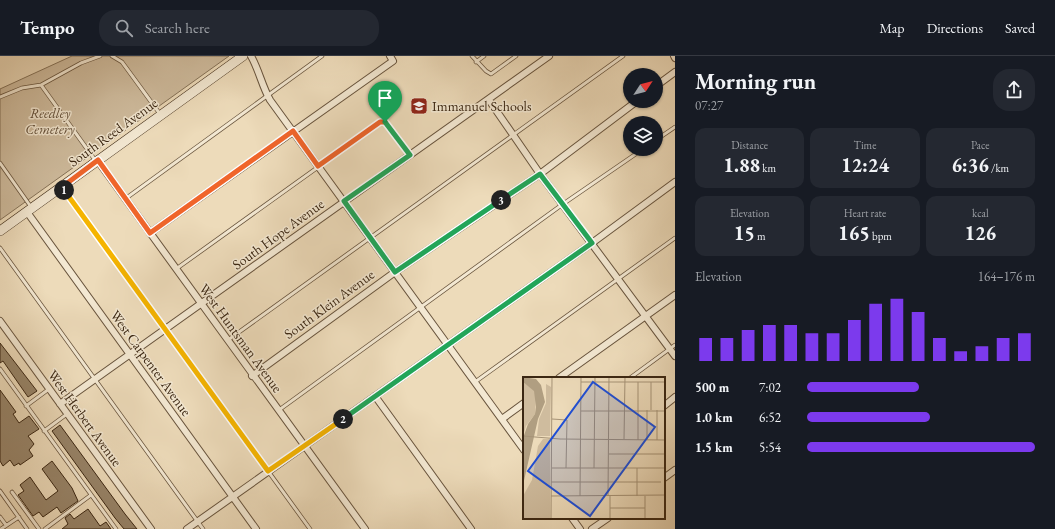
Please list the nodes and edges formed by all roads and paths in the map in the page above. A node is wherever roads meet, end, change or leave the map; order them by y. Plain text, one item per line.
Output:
1 (100, 56) edge
2 (112, 56) edge
3 (243, 56) edge
4 (251, 56) edge
5 (322, 56) edge
6 (472, 56) edge
7 (484, 56) edge
8 (516, 56) edge
9 (549, 56) edge
10 (623, 56) edge
11 (391, 58) edge
12 (476, 62) junction
13 (675, 72) edge
14 (663, 81) edge
15 (41, 85) junction
16 (268, 95) junction
17 (0, 97) edge
18 (489, 100) junction
19 (627, 108) edge
20 (161, 115) junction
21 (675, 127) edge
22 (293, 131) junction
23 (513, 135) junction
24 (663, 135) edge
25 (410, 155) junction
26 (633, 156) edge
27 (97, 161) junction
28 (0, 163) edge
29 (318, 166) junction
30 (540, 174) junction
31 (675, 182) edge
32 (62, 187) junction
33 (125, 199) junction
34 (344, 201) junction
35 (563, 204) junction
36 (29, 210) junction
37 (0, 231) edge
38 (150, 233) junction
39 (370, 237) junction
40 (675, 238) edge
41 (592, 243) junction
42 (0, 248) edge
43 (176, 269) junction
44 (395, 272) junction
45 (617, 278) junction
46 (675, 295) edge
47 (201, 303) junction
48 (421, 308) junction
49 (645, 316) junction
50 (0, 321) edge
51 (164, 329) junction
52 (227, 340) junction
53 (448, 344) junction
54 (672, 347) edge
55 (130, 354) junction
56 (675, 356) edge
57 (0, 369) edge
58 (252, 376) junction
59 (560, 377) edge
60 (631, 377) edge
61 (95, 380) junction
62 (475, 382) junction
63 (49, 389) junction
64 (375, 396) junction
65 (675, 398) edge
66 (60, 404) junction
67 (523, 404) edge
68 (665, 405) edge
69 (26, 406) junction
70 (279, 410) junction
71 (67, 414) junction
72 (502, 419) junction
73 (44, 431) junction
74 (304, 446) junction
75 (523, 449) edge
76 (675, 470) edge
77 (268, 471) junction
78 (665, 477) edge
79 (0, 491) edge
80 (12, 492) dead end
81 (91, 495) junction
82 (233, 496) junction
83 (0, 517) edge
84 (18, 517) junction
85 (573, 519) edge
86 (607, 519) edge
87 (198, 521) junction
88 (6, 525) junction
89 (1, 529) edge
90 (27, 529) edge
91 (39, 529) edge
92 (45, 529) edge
93 (116, 529) edge
94 (151, 529) edge
95 (188, 529) edge
96 (203, 529) edge
97 (256, 529) edge
98 (310, 529) edge
99 (365, 529) edge
100 (471, 529) edge
101 (580, 529) edge
102 (592, 529) edge

1 - 15 lane
2 - 20 lane
3 - 20 street, South Reed Avenue
4 - 16 street
5 - 16 lane
6 - 12 lane
7 - 12 lane
8 - 12 lane
9 - 18 street, South Hope Avenue
10 - 23 lane
11 - 22 street
13 - 14 street
15 - 17 lane
15 - 27 lane
16 - 22 street
16 - 33 lane
18 - 23 street
18 - 25 street, South Hope Avenue
19 - 30 street, South Klein Avenue
20 - 27 street, South Reed Avenue
21 - 24 lane
22 - 29 street
22 - 38 street
23 - 30 street
23 - 39 lane
25 - 29 lane
25 - 34 street, South Hope Avenue
26 - 35 lane
27 - 32 street, South Reed Avenue
27 - 33 street, West Huntsman Avenue
28 - 36 lane
29 - 34 street
29 - 43 lane
30 - 35 street
30 - 44 street, South Klein Avenue
31 - 41 street
32 - 36 street, South Reed Avenue
32 - 51 lane
33 - 38 street, West Huntsman Avenue
34 - 39 street
34 - 47 street, South Hope Avenue
35 - 41 street
35 - 48 lane
36 - 37 street, South Reed Avenue
36 - 55 street, West Carpenter Avenue
38 - 43 street, West Huntsman Avenue
39 - 44 street
39 - 52 lane
40 - 45 lane
41 - 45 street
41 - 53 street
42 - 61 lane
43 - 47 street, West Huntsman Avenue
44 - 48 street
44 - 58 street, South Klein Avenue
45 - 49 street
45 - 62 lane
46 - 49 street
47 - 51 street, South Hope Avenue
47 - 52 street, West Huntsman Avenue
48 - 53 street
48 - 70 lane
49 - 54 street
49 - 59 street
50 - 63 street, West Herbert Avenue
51 - 55 street, South Hope Avenue
51 - 77 lane
52 - 58 street, West Huntsman Avenue
53 - 62 street
53 - 64 street
54 - 56 street
54 - 60 lane
55 - 61 street, South Hope Avenue
55 - 82 street, West Carpenter Avenue
57 - 69 lane
58 - 70 street, West Huntsman Avenue
61 - 66 street, South Hope Avenue
61 - 87 lane
62 - 72 street
63 - 66 street, West Herbert Avenue
63 - 69 lane
64 - 74 street
64 - 100 street
65 - 68 street
66 - 71 street, West Herbert Avenue
67 - 72 street
69 - 73 lane
70 - 74 street, West Huntsman Avenue
71 - 73 lane
71 - 94 street, West Herbert Avenue
72 - 75 street
73 - 81 lane
74 - 77 street
74 - 99 street, West Huntsman Avenue
76 - 78 street
77 - 82 street
77 - 98 lane
79 - 84 lane
80 - 91 lane
81 - 92 lane
81 - 93 lane
82 - 87 street
82 - 97 street, West Carpenter Avenue
83 - 88 lane
84 - 88 lane
84 - 90 lane
85 - 101 street
86 - 102 street
87 - 95 street
87 - 96 lane
88 - 89 lane

